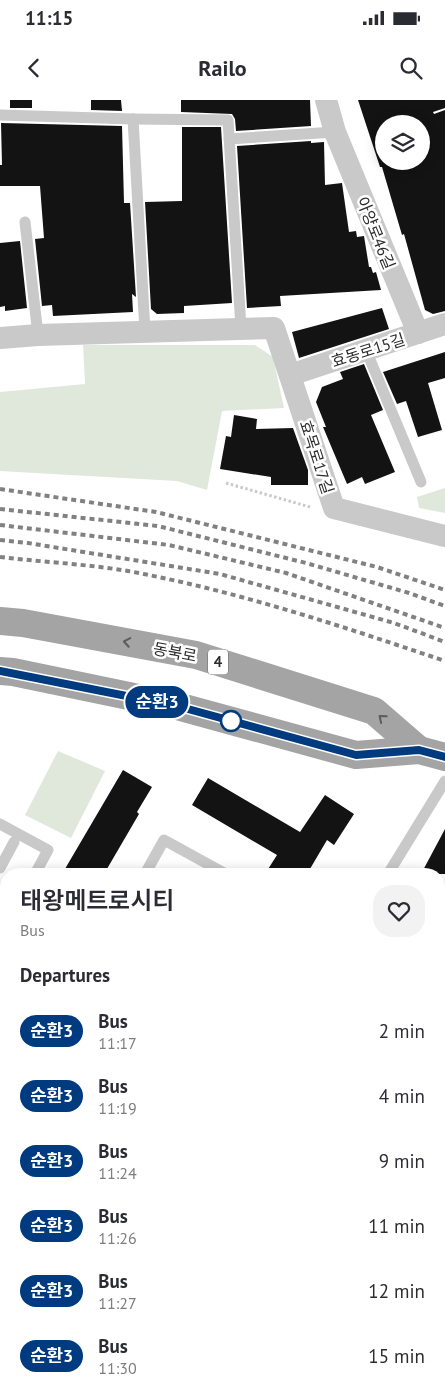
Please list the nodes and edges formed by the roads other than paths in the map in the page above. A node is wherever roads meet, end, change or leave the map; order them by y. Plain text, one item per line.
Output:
1 (326, 100) edge
2 (0, 114) edge
3 (133, 119) junction
4 (335, 132) junction
5 (229, 139) junction
6 (25, 222) dead end
7 (445, 324) edge
8 (241, 328) junction
9 (145, 331) junction
10 (418, 333) junction
11 (38, 335) junction
12 (0, 338) edge
13 (366, 350) junction
14 (290, 375) junction
15 (421, 482) dead end
16 (445, 536) edge
17 (0, 620) edge
18 (0, 671) edge
19 (419, 750) junction
20 (445, 757) edge
21 (445, 781) edge
22 (0, 824) edge
23 (14, 842) dead end
24 (0, 868) edge
25 (38, 868) edge
26 (148, 868) edge
27 (215, 868) edge
28 (392, 868) edge

1 - 4 street, 아양로46길
2 - 3 lane
3 - 5 lane
3 - 9 lane
4 - 5 lane
4 - 10 street, 아양로46길
5 - 8 lane
6 - 11 lane
7 - 10 street, 효동로15길
8 - 9 street, 효목로17길
8 - 14 street, 효목로17길
9 - 11 street, 효목로17길
10 - 13 street, 효동로15길
11 - 12 street, 효목로17길
13 - 14 street, 효동로15길
13 - 15 lane
14 - 16 street, 효목로17길
19 -> 17 main road, 동북로 / 4
18 - 19 main road, 동북로 / 4
19 - 20 main road, 동북로 / 4
21 - 28 lane
22 - 25 lane
23 - 24 lane
26 - 27 lane

